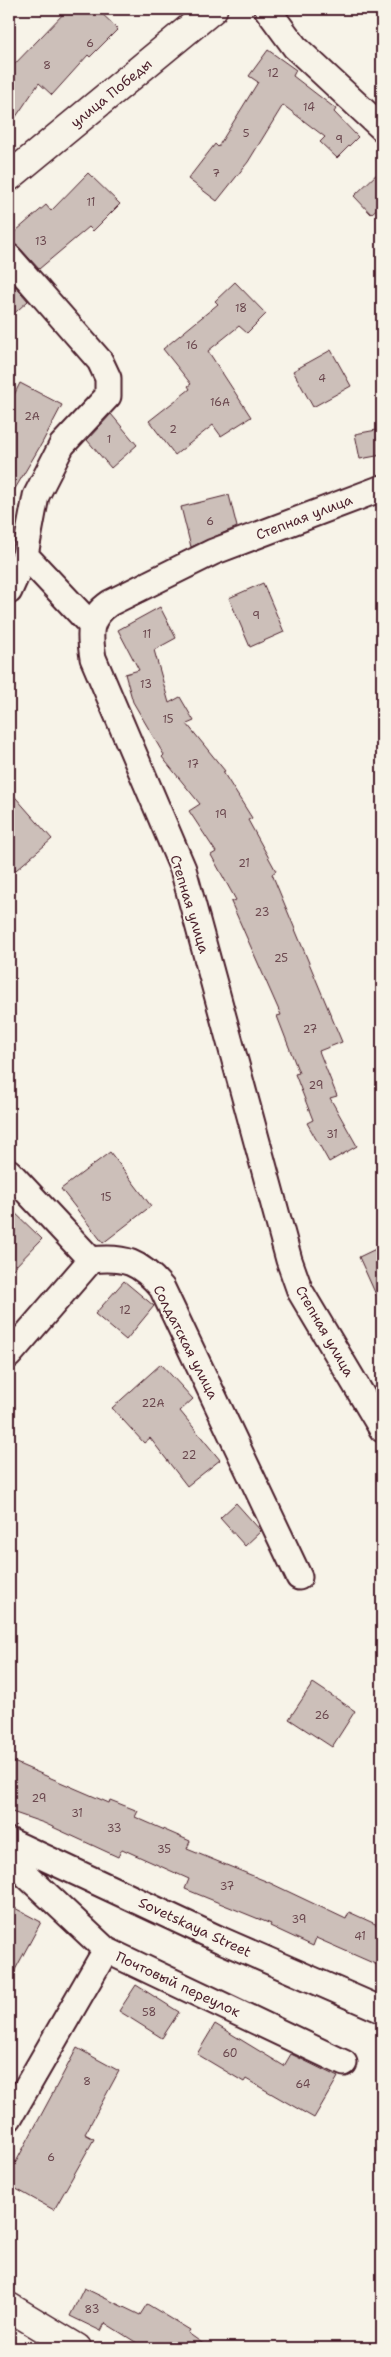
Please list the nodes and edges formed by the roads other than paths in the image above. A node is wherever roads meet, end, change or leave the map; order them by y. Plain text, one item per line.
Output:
1 (213, 9) edge
2 (267, 9) edge
3 (382, 128) edge
4 (9, 178) edge
5 (9, 257) edge
6 (382, 488) edge
7 (25, 555) junction
8 (9, 591) edge
9 (91, 626) junction
10 (9, 1172) edge
11 (91, 1260) junction
12 (9, 1355) edge
13 (382, 1429) edge
14 (300, 1577) dead end
15 (9, 1841) edge
16 (9, 1858) edge
17 (106, 1950) junction
18 (382, 2010) edge
19 (344, 2063) dead end
20 (9, 2118) edge
21 (9, 2307) edge
22 (77, 2348) edge

1 - 4 main road, улица Победы
2 - 3 street
5 - 7 street
6 - 9 street, Степная улица
7 - 8 street
7 - 9 street
9 - 13 street, Степная улица
10 - 11 street
11 - 12 street
11 - 14 street, Солдатская улица
15 - 18 street, Sovetskaya Street
16 - 17 street
17 - 19 street, Почтовый переулок
17 - 20 street, Почтовый переулок
21 - 22 main road

